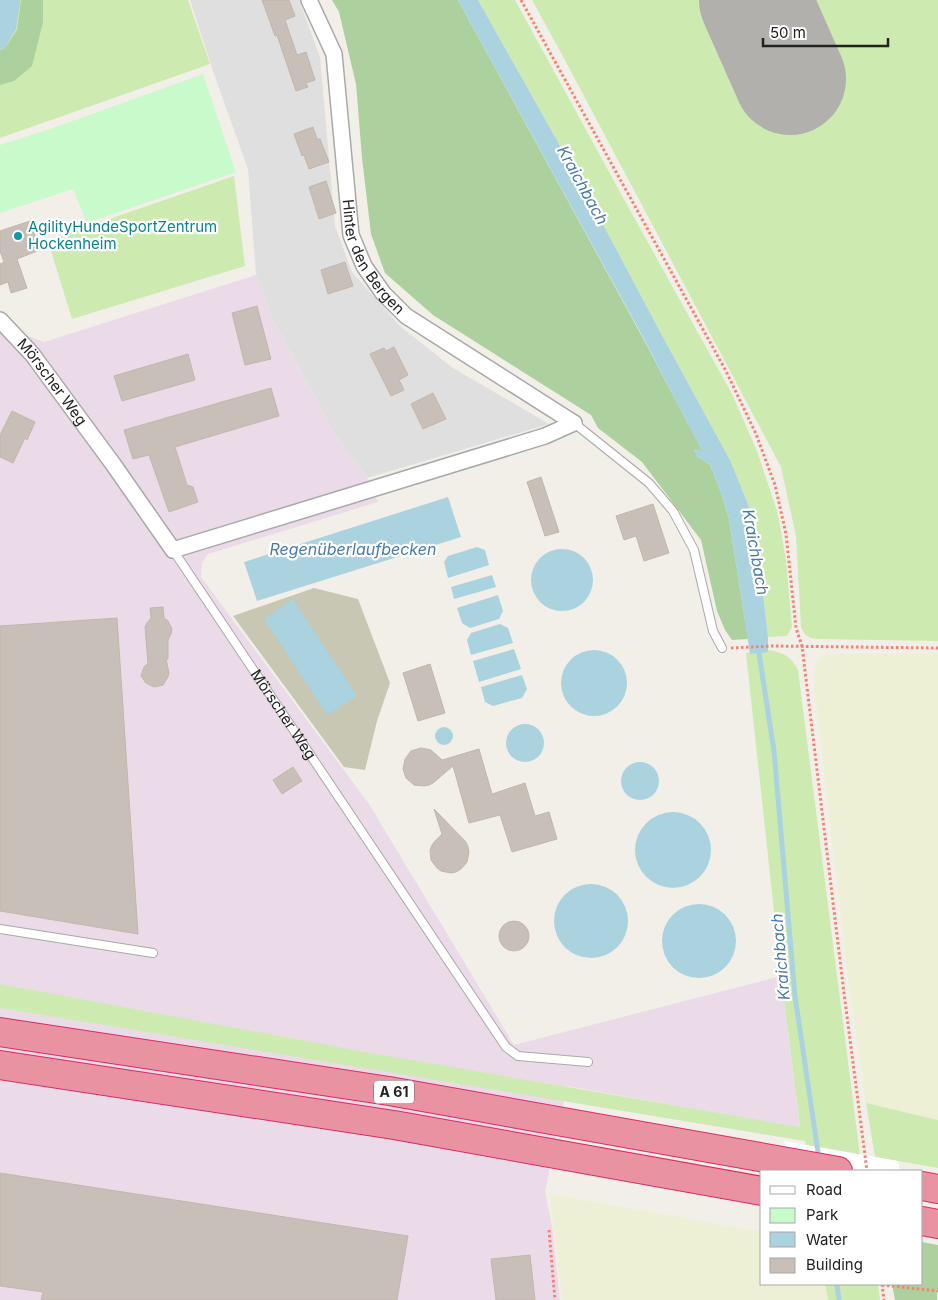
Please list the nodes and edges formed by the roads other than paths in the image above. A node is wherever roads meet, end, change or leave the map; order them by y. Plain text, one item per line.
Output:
1 (309, 0) edge
2 (0, 320) edge
3 (574, 423) junction
4 (173, 550) junction
5 (722, 648) dead end
6 (0, 929) edge
7 (153, 953) dead end
8 (0, 1032) edge
9 (588, 1062) dead end
10 (0, 1065) edge
11 (832, 1170) edge
12 (923, 1186) edge
13 (938, 1189) edge
14 (760, 1192) edge
15 (923, 1221) edge
16 (938, 1224) edge

1 - 3 street, Hinter den Bergen
2 - 4 street, Mörscher Weg
3 - 4 street
3 - 5 lane
4 - 9 lane, Mörscher Weg
6 - 7 lane
8 - 11 highway, A 61
10 - 14 highway, A 61
12 - 13 highway
15 - 16 highway

